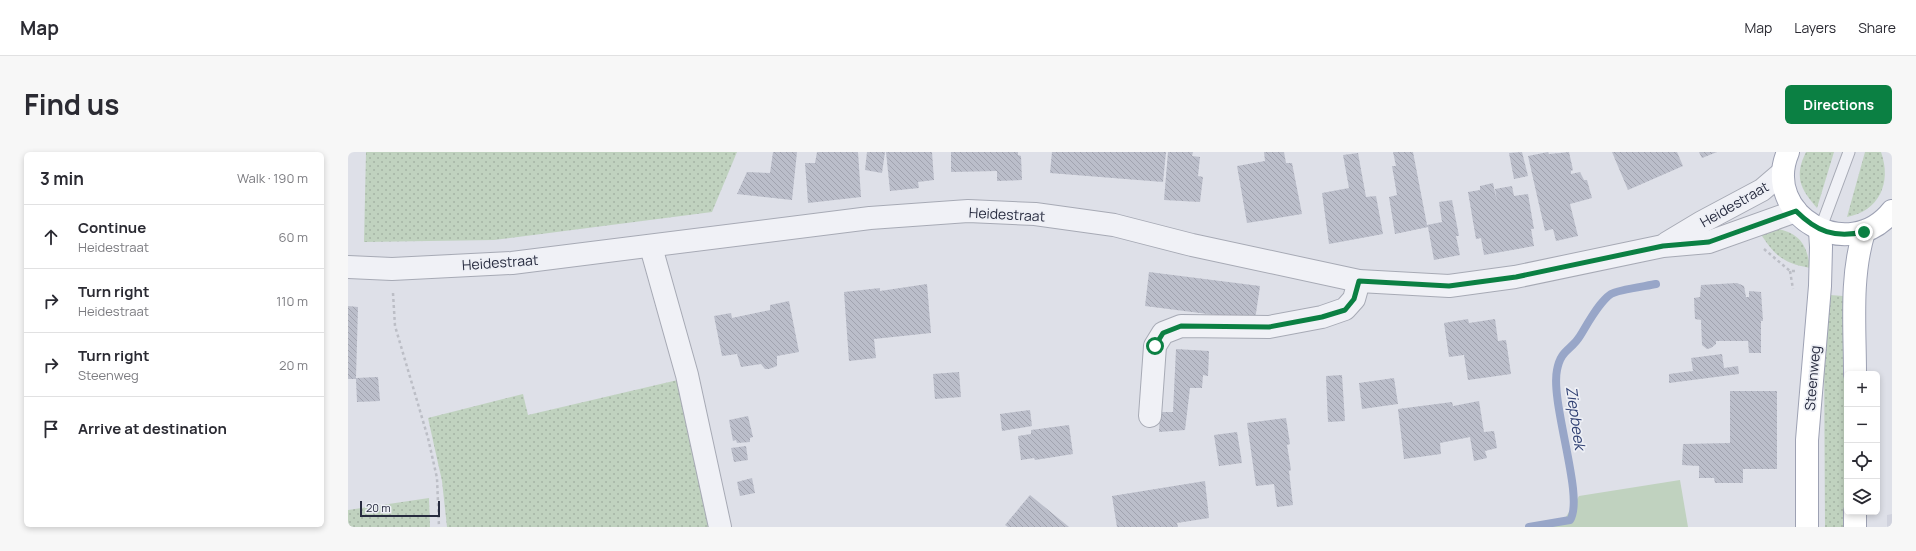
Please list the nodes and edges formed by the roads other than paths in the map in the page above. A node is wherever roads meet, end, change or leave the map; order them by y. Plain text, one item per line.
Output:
1 (1849, 152) edge
2 (1786, 162) edge
3 (1796, 211) junction
4 (1892, 211) edge
5 (1820, 230) junction
6 (1864, 232) junction
7 (1663, 246) junction
8 (651, 247) junction
9 (348, 267) edge
10 (1359, 281) junction
11 (1855, 371) edge
12 (1150, 416) dead end
13 (1855, 515) edge
14 (720, 527) edge
15 (1806, 527) edge
16 (1855, 527) edge

1 - 5 lane
2 - 3 main road
2 - 7 street, Heidestraat
3 - 5 main road
3 - 7 street, Heidestraat
4 - 6 main road
5 - 6 main road
5 - 15 main road, Steenweg
6 - 11 main road
7 - 10 street, Heidestraat
8 - 9 street, Heidestraat
8 - 10 street, Heidestraat
8 - 14 street
10 - 12 street
13 - 16 main road

